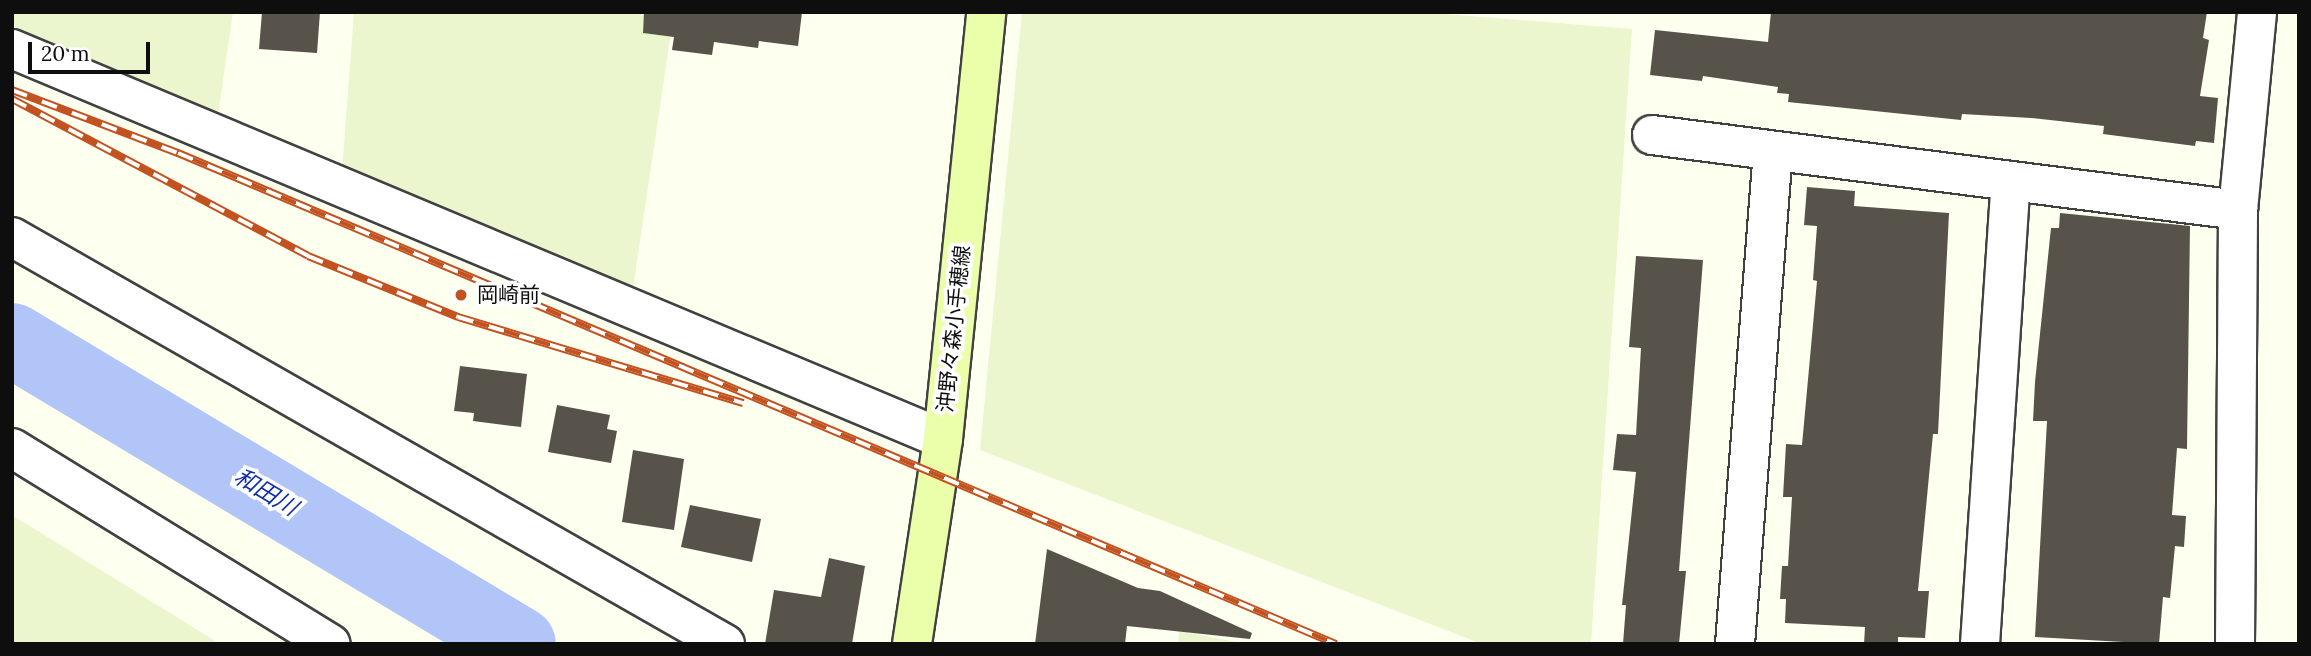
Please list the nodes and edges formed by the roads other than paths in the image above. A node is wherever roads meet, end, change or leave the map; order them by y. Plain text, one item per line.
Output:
1 (986, 12) edge
2 (2257, 12) edge
3 (12, 49) edge
4 (1652, 135) dead end
5 (1773, 150) junction
6 (2011, 181) junction
7 (2238, 210) junction
8 (12, 237) edge
9 (943, 439) junction
10 (12, 448) edge
11 (331, 644) edge
12 (725, 644) edge
13 (912, 644) edge
14 (1735, 644) edge
15 (1980, 644) edge
16 (2235, 644) edge

1 - 9 main road, 沖野々森小手穂線
2 - 7 street
3 - 9 street
4 - 5 street
5 - 6 street
5 - 14 street
6 - 7 street
6 - 15 street
7 - 16 street
8 - 12 street
9 - 13 main road, 沖野々森小手穂線
10 - 11 street

